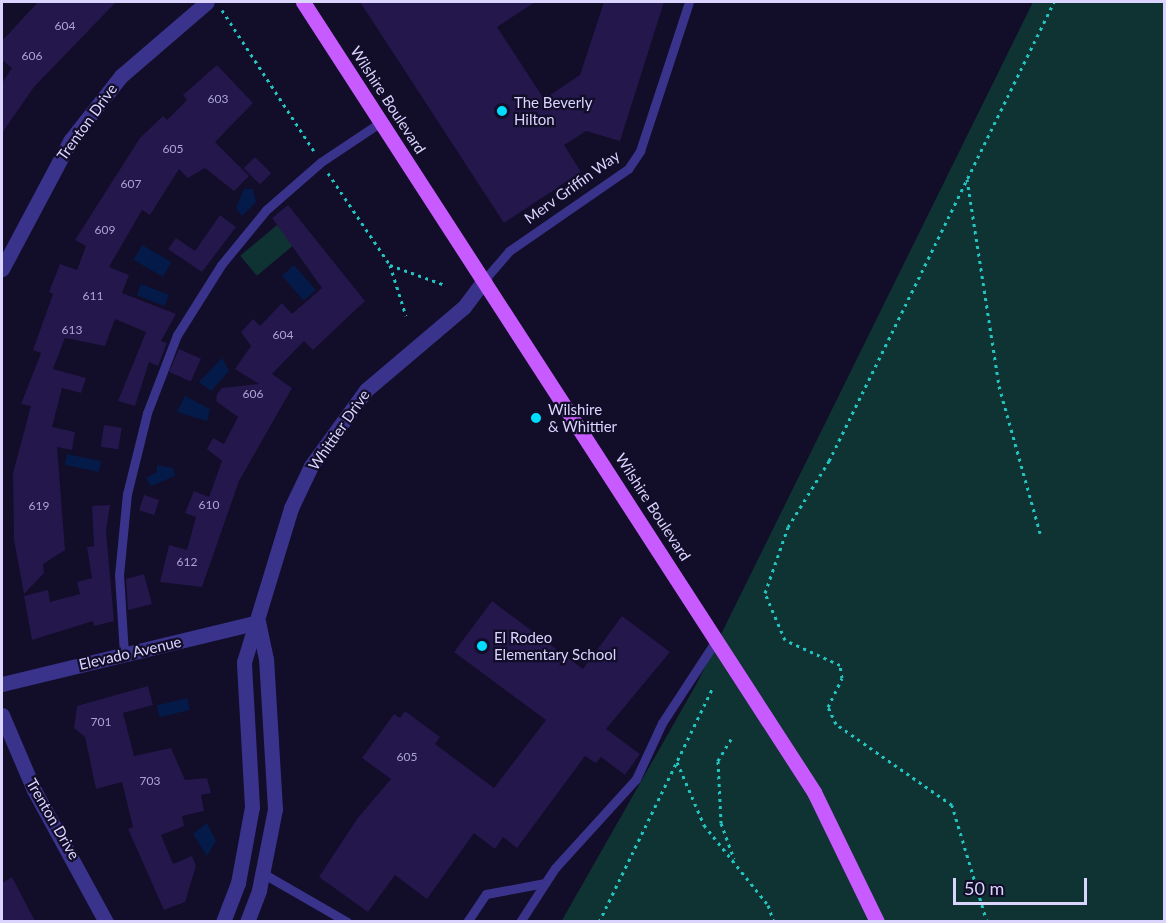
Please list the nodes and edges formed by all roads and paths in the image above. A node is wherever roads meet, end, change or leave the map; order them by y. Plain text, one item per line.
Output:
1 (207, 2) edge
2 (303, 2) edge
3 (688, 2) edge
4 (1054, 2) edge
5 (222, 10) dead end
6 (381, 122) junction
7 (318, 158) dead end
8 (325, 168) dead end
9 (966, 178) junction
10 (390, 266) junction
11 (2, 269) edge
12 (484, 280) junction
13 (445, 285) dead end
14 (406, 316) dead end
15 (1040, 533) dead end
16 (258, 622) junction
17 (717, 639) junction
18 (124, 654) junction
19 (2, 684) edge
20 (713, 687) dead end
21 (2, 715) edge
22 (732, 739) dead end
23 (677, 762) junction
24 (734, 861) junction
25 (264, 874) junction
26 (545, 883) junction
27 (106, 921) edge
28 (223, 921) edge
29 (247, 921) edge
30 (347, 921) edge
31 (466, 921) edge
32 (520, 921) edge
33 (599, 921) edge
34 (774, 921) edge
35 (877, 921) edge
36 (987, 921) edge

1 - 11 street, Trenton Drive
2 - 6 main road, Wilshire Boulevard
3 - 12 lane, Merv Griffin Way
4 - 9 path
5 - 7 path
6 - 12 main road, Wilshire Boulevard
6 - 18 lane
8 - 10 path
9 - 15 path
9 - 36 path
10 - 13 path
10 - 14 path
12 - 16 street, Whittier Drive
12 - 17 main road, Wilshire Boulevard
16 - 18 street, Elevado Avenue
16 - 25 street, Whittier Drive
16 - 28 street, Whittier Drive
17 - 26 lane
17 - 35 main road, Wilshire Boulevard
18 - 19 street, Elevado Avenue
20 - 23 path
21 - 27 street, Trenton Drive
22 - 24 path
23 - 24 path
23 - 33 path
24 - 34 path
25 - 29 street, Whittier Drive
25 - 30 lane
26 - 31 lane
26 - 32 lane

